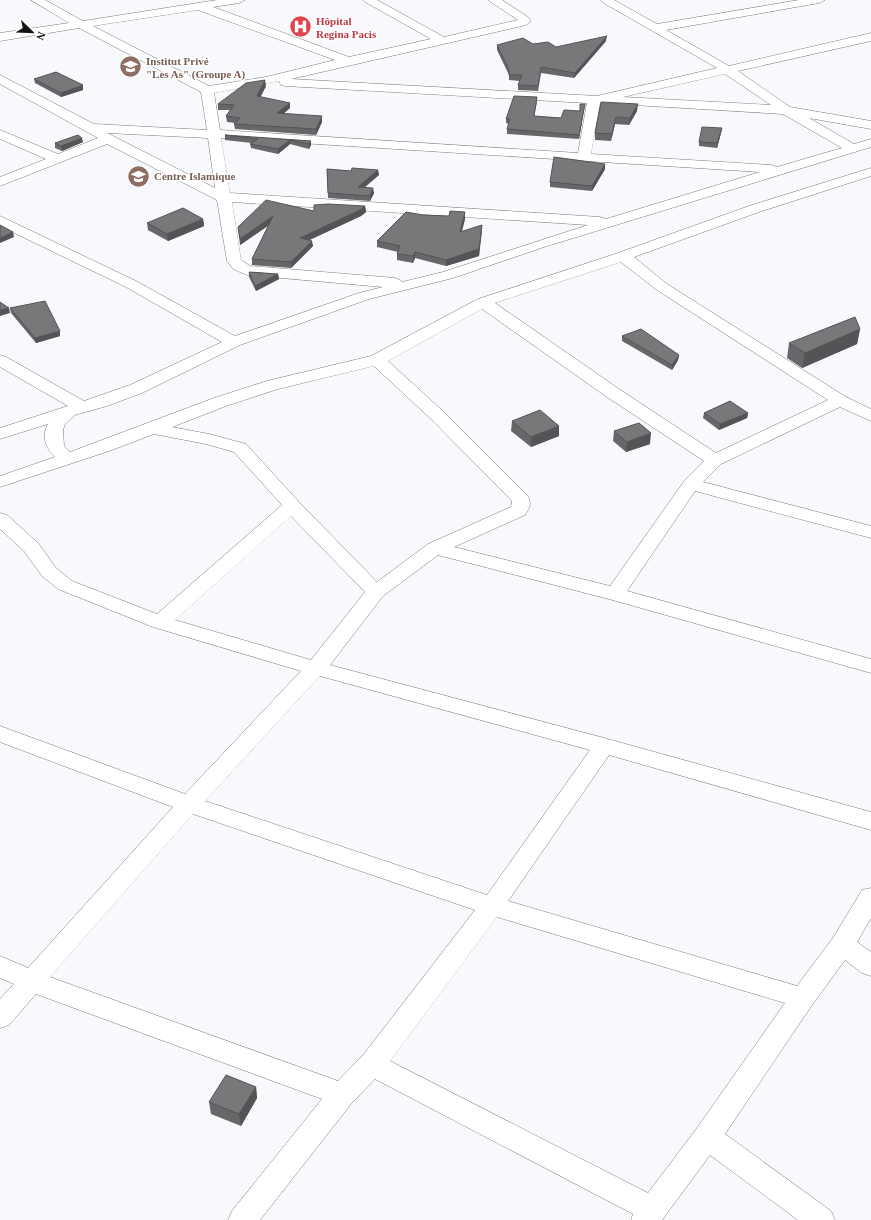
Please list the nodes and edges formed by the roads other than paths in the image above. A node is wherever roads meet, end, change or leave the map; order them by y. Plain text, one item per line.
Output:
1 (37, 0) edge
2 (239, 0) edge
3 (368, 0) edge
4 (494, 0) edge
5 (606, 0) edge
6 (818, 0) edge
7 (205, 4) edge
8 (80, 24) junction
9 (656, 28) junction
10 (0, 37) edge
11 (871, 37) edge
12 (442, 40) junction
13 (348, 61) junction
14 (728, 70) junction
15 (0, 79) edge
16 (266, 81) junction
17 (207, 90) junction
18 (21, 91) junction
19 (0, 94) edge
20 (594, 100) junction
21 (786, 110) junction
22 (871, 124) edge
23 (91, 128) junction
24 (0, 134) edge
25 (214, 134) junction
26 (108, 139) junction
27 (871, 143) edge
28 (854, 148) junction
29 (584, 156) junction
30 (57, 159) junction
31 (784, 170) junction
32 (871, 172) edge
33 (0, 182) edge
34 (223, 197) junction
35 (1, 220) edge
36 (611, 222) junction
37 (623, 256) junction
38 (413, 284) junction
39 (483, 302) junction
40 (234, 342) junction
41 (0, 360) edge
42 (377, 360) junction
43 (840, 401) junction
44 (75, 409) junction
45 (871, 416) edge
46 (152, 428) junction
47 (0, 434) edge
48 (67, 459) junction
49 (714, 460) junction
50 (0, 482) edge
51 (691, 484) junction
52 (292, 506) junction
53 (0, 519) edge
54 (871, 532) edge
55 (435, 548) junction
56 (376, 592) junction
57 (615, 594) junction
58 (160, 622) junction
59 (871, 666) edge
60 (316, 668) junction
61 (0, 734) edge
62 (604, 746) junction
63 (190, 804) junction
64 (871, 821) edge
65 (871, 898) edge
66 (492, 906) junction
67 (842, 945) junction
68 (0, 966) edge
69 (871, 966) edge
70 (31, 981) junction
71 (803, 998) junction
72 (0, 1017) edge
73 (371, 1064) junction
74 (342, 1095) junction
75 (706, 1137) junction
76 (648, 1214) edge
77 (242, 1220) edge
78 (821, 1220) edge

1 - 8 street
2 - 7 street
3 - 12 street
4 - 12 street
5 - 9 street
6 - 9 street
7 - 8 street
7 - 13 street
8 - 10 street
8 - 17 street
9 - 14 street
11 - 14 street
12 - 13 street
13 - 16 street
14 - 20 street
14 - 21 street
15 - 18 street
16 - 17 street
16 - 20 street
17 - 25 street
18 - 19 street
18 - 23 street
20 - 21 street
20 - 29 street
21 - 22 street
21 - 28 street
23 - 25 street
23 - 26 street
24 - 30 street
25 - 29 street
25 - 34 street
26 - 30 street
26 - 34 street
27 - 28 street
28 - 31 street
29 - 31 street
30 - 33 street
31 - 36 street
32 - 37 street
34 - 36 street
34 - 38 street
35 - 40 street
36 - 38 street
37 - 39 street
37 - 43 street
38 - 40 street
39 - 42 street
39 - 49 street
40 - 44 street
41 - 44 street
42 - 46 street
42 - 55 street
43 - 45 street
43 - 49 street
44 - 47 street
44 - 48 street
46 - 48 street
46 - 52 street
48 - 50 street
49 - 51 street
51 - 54 street
51 - 57 street
52 - 56 street
52 - 58 street
53 - 58 street
55 - 56 street
55 - 57 street
56 - 60 street
57 - 59 street
58 - 60 street
60 - 62 street
60 - 63 street
61 - 63 street
62 - 64 street
62 - 66 street
63 - 66 street
63 - 70 street
65 - 67 street
66 - 71 street
66 - 73 street
67 - 69 street
67 - 71 street
68 - 70 street
70 - 72 street
70 - 74 street
71 - 75 street
73 - 74 street
73 - 76 street
74 - 77 street
75 - 76 street
75 - 78 street

